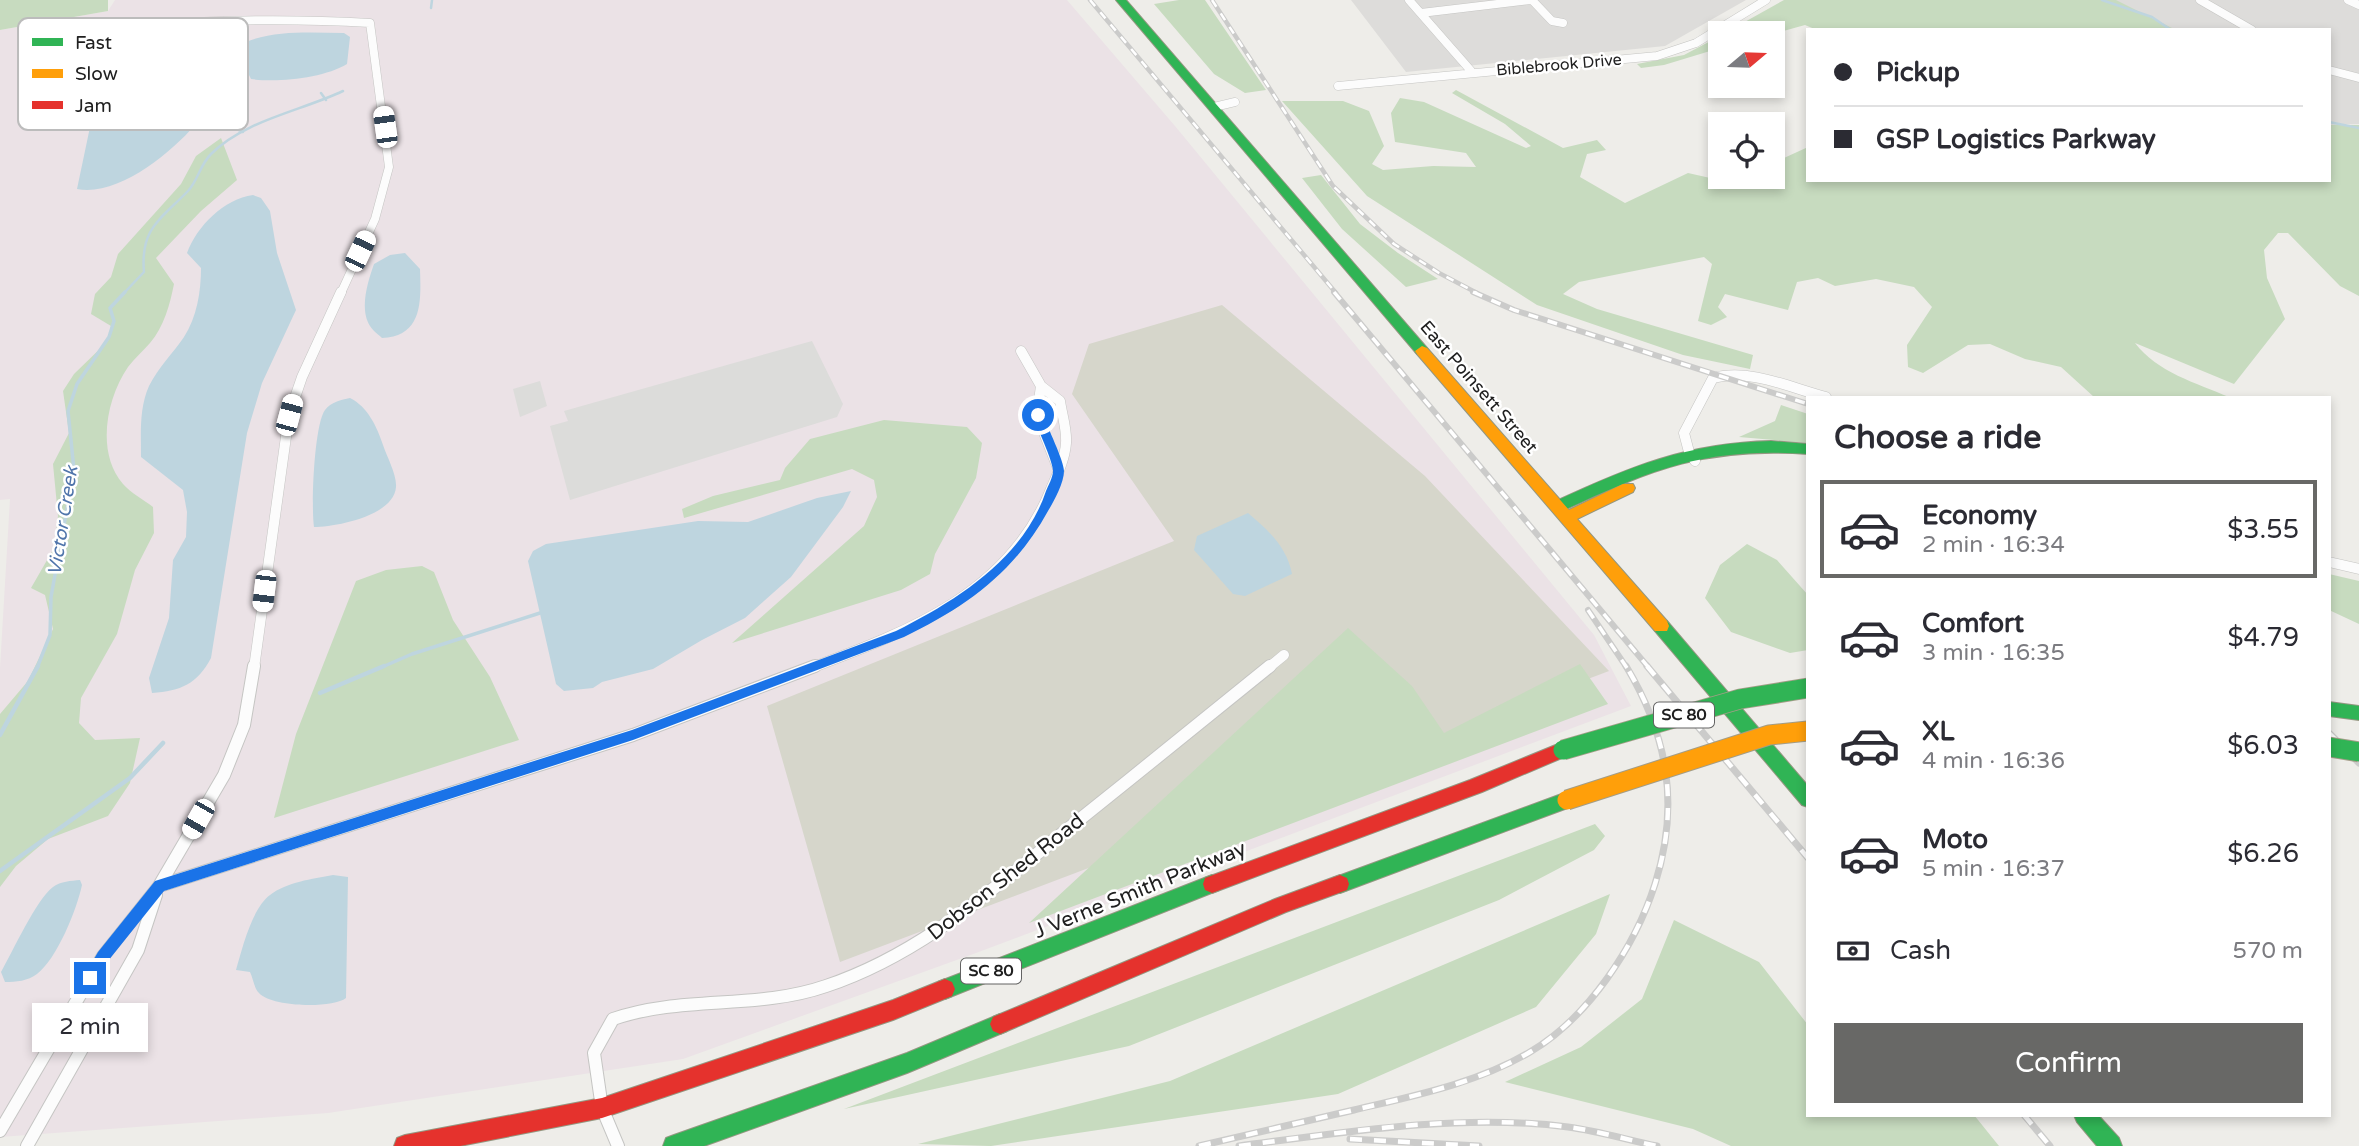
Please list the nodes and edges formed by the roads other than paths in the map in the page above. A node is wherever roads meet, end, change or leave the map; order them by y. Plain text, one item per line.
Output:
1 (1121, 0) edge
2 (1409, 0) edge
3 (1531, 0) edge
4 (1766, 0) edge
5 (2348, 0) edge
6 (2205, 1) edge
7 (2359, 5) edge
8 (1421, 13) junction
9 (248, 22) edge
10 (1563, 23) dead end
11 (2249, 28) edge
12 (2331, 71) edge
13 (1472, 72) junction
14 (2359, 78) edge
15 (1338, 86) dead end
16 (1235, 102) dead end
17 (1214, 107) junction
18 (1021, 351) dead end
19 (1041, 386) junction
20 (1822, 396) edge
21 (1806, 449) edge
22 (1692, 457) junction
23 (1806, 458) edge
24 (1059, 471) junction
25 (1564, 512) junction
26 (2331, 562) edge
27 (2359, 569) edge
28 (1284, 655) dead end
29 (1806, 688) edge
30 (2331, 709) edge
31 (2359, 713) edge
32 (1806, 732) edge
33 (2331, 747) edge
34 (2359, 752) edge
35 (1806, 797) edge
36 (159, 886) junction
37 (602, 1108) junction
38 (2086, 1117) edge
39 (0, 1131) edge
40 (27, 1146) edge
41 (405, 1146) edge
42 (618, 1146) edge
43 (674, 1146) edge
44 (2111, 1146) edge

1 - 17 main road, East Poinsett Street
2 - 8 street
3 - 8 street
3 - 10 street
4 - 13 street, Biblebrook Drive
5 - 7 street
6 - 11 street
8 - 13 street
9 - 36 street
12 - 14 street
13 - 15 street, Biblebrook Drive
16 - 17 street
17 - 25 main road, East Poinsett Street
18 - 19 street
19 - 24 street
19 - 24 street
20 - 22 street
21 - 22 main road
22 - 23 main road
22 - 25 main road
24 - 36 street
25 - 35 main road, East Poinsett Street
26 - 27 street
28 - 37 street, Dobson Shed Road
29 - 37 main road, J Verne Smith Parkway / SC 80, bridge
30 - 31 main road
32 - 43 main road, SC 80, bridge
33 - 34 main road, bridge
36 - 39 street
36 - 40 street
37 - 41 main road, J Verne Smith Parkway / SC 80
37 - 42 street, Dobson Shed Road
38 - 44 main road

